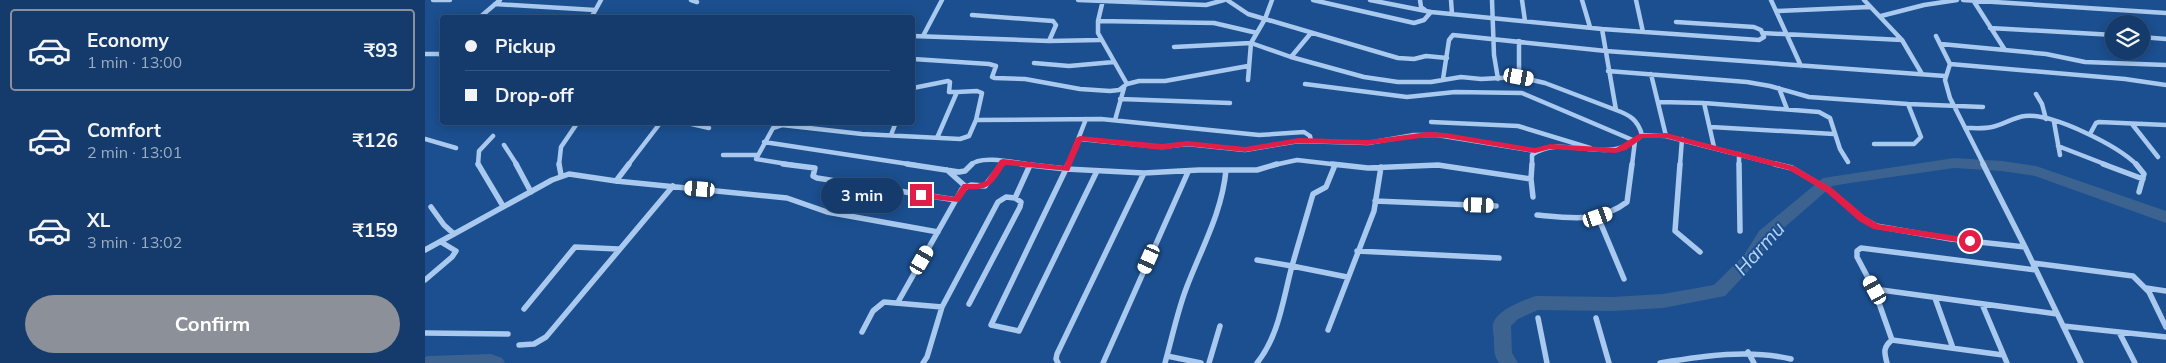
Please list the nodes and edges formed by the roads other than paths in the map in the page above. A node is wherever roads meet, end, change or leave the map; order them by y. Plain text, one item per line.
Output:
1 (433, 0) edge
2 (450, 0) edge
3 (500, 0) edge
4 (601, 0) edge
5 (691, 0) edge
6 (942, 0) edge
7 (1078, 0) edge
8 (1226, 0) edge
9 (1272, 0) edge
10 (1313, 0) edge
11 (1370, 0) edge
12 (1420, 0) edge
13 (1451, 0) edge
14 (1491, 0) edge
15 (1522, 0) edge
16 (1582, 0) edge
17 (1636, 0) edge
18 (1771, 0) edge
19 (1864, 0) edge
20 (1957, 0) edge
21 (1963, 0) edge
22 (1973, 0) edge
23 (1103, 1) edge
24 (697, 2) dead end
25 (495, 4) junction
26 (1870, 6) junction
27 (595, 10) junction
28 (1425, 10) junction
29 (1776, 11) junction
30 (1431, 12) junction
31 (1453, 14) junction
32 (2166, 14) edge
33 (482, 15) edge
34 (592, 15) edge
35 (972, 15) dead end
36 (1881, 16) junction
37 (1493, 18) junction
38 (1265, 19) junction
39 (1098, 21) junction
40 (1525, 21) junction
41 (1676, 22) dead end
42 (1590, 27) junction
43 (1990, 28) junction
44 (1602, 29) junction
45 (1643, 32) junction
46 (1257, 33) junction
47 (1311, 33) junction
48 (1762, 33) junction
49 (1785, 34) junction
50 (2105, 34) edge
51 (915, 36) edge
52 (923, 36) junction
53 (1936, 36) dead end
54 (1494, 38) junction
55 (2150, 38) edge
56 (2166, 39) edge
57 (1100, 40) junction
58 (1902, 40) junction
59 (1049, 41) junction
60 (1519, 41) junction
61 (1251, 43) junction
62 (1941, 44) junction
63 (1174, 47) dead end
64 (2005, 50) junction
65 (1605, 51) junction
66 (425, 54) edge
67 (440, 54) edge
68 (1291, 57) junction
69 (1447, 58) junction
70 (915, 59) edge
71 (1114, 62) junction
72 (1034, 63) dead end
73 (1951, 64) junction
74 (2166, 65) edge
75 (1248, 66) junction
76 (1801, 66) junction
77 (1609, 71) junction
78 (1651, 74) junction
79 (1922, 74) junction
80 (1945, 76) junction
81 (1519, 77) junction
82 (1498, 78) junction
83 (1443, 79) junction
84 (1248, 80) dead end
85 (1305, 84) dead end
86 (2166, 85) edge
87 (1125, 86) junction
88 (915, 88) edge
89 (1779, 88) junction
90 (957, 92) junction
91 (2035, 94) dead end
92 (1120, 99) junction
93 (1659, 102) junction
94 (1230, 103) dead end
95 (1704, 103) junction
96 (1908, 104) junction
97 (1954, 106) junction
98 (1983, 107) dead end
99 (1787, 109) junction
100 (1617, 110) junction
101 (1086, 119) junction
102 (2045, 119) junction
103 (976, 120) junction
104 (1115, 120) junction
105 (1431, 122) dead end
106 (2054, 122) junction
107 (2132, 124) junction
108 (576, 125) edge
109 (659, 125) edge
110 (696, 125) edge
111 (895, 125) edge
112 (2166, 126) edge
113 (1711, 127) junction
114 (709, 128) dead end
115 (1965, 128) junction
116 (1834, 134) junction
117 (2090, 134) junction
118 (891, 135) junction
119 (1642, 135) junction
120 (493, 136) dead end
121 (1666, 136) junction
122 (937, 138) junction
123 (1080, 138) junction
124 (425, 139) edge
125 (1681, 139) junction
126 (1311, 141) junction
127 (1635, 141) junction
128 (764, 142) junction
129 (1874, 144) dead end
130 (504, 145) dead end
131 (2058, 146) junction
132 (1714, 147) junction
133 (456, 148) dead end
134 (1535, 151) junction
135 (1598, 151) junction
136 (1739, 154) junction
137 (723, 155) dead end
138 (757, 155) junction
139 (2060, 155) dead end
140 (2158, 157) dead end
141 (1003, 162) junction
142 (1848, 162) dead end
143 (1030, 165) junction
144 (1335, 165) junction
145 (1381, 167) junction
146 (1067, 169) junction
147 (947, 170) junction
148 (1226, 170) junction
149 (1097, 171) junction
150 (1188, 172) junction
151 (1144, 174) junction
152 (561, 175) junction
153 (1531, 179) junction
154 (2143, 179) junction
155 (616, 182) junction
156 (673, 186) junction
157 (965, 186) junction
158 (531, 192) junction
159 (2139, 192) dead end
160 (1533, 197) dead end
161 (1015, 198) junction
162 (956, 200) junction
163 (1375, 201) junction
164 (503, 206) junction
165 (1496, 206) dead end
166 (431, 207) dead end
167 (1537, 215) dead end
168 (1598, 217) junction
169 (1740, 231) dead end
170 (938, 232) junction
171 (455, 234) junction
172 (441, 242) junction
173 (2025, 247) junction
174 (618, 249) junction
175 (425, 250) edge
176 (1357, 251) junction
177 (1700, 252) dead end
178 (1499, 258) dead end
179 (1257, 260) dead end
180 (2033, 263) junction
181 (1292, 266) junction
182 (2036, 270) junction
183 (1347, 277) junction
184 (1624, 279) dead end
185 (425, 280) edge
186 (2146, 288) junction
187 (1875, 290) junction
188 (2166, 291) edge
189 (1935, 298) junction
190 (897, 302) junction
191 (969, 304) dead end
192 (1982, 304) junction
193 (942, 307) junction
194 (524, 309) dead end
195 (2057, 314) junction
196 (1538, 318) dead end
197 (1595, 318) dead end
198 (1220, 326) dead end
199 (2063, 326) junction
200 (2166, 327) edge
201 (1328, 330) dead end
202 (862, 332) dead end
203 (2119, 332) junction
204 (425, 333) edge
205 (509, 334) dead end
206 (2166, 337) edge
207 (1892, 340) junction
208 (519, 345) dead end
209 (1953, 348) junction
210 (1748, 352) junction
211 (2003, 355) junction
212 (1167, 356) junction
213 (1791, 359) dead end
214 (923, 363) edge
215 (1058, 363) edge
216 (1103, 363) edge
217 (1165, 363) edge
218 (1201, 363) edge
219 (1209, 363) edge
220 (1257, 363) edge
221 (1547, 363) edge
222 (1609, 363) edge
223 (1660, 363) edge
224 (1755, 363) edge
225 (1887, 363) edge
226 (2007, 363) edge
227 (2081, 363) edge
228 (2135, 363) edge

1 - 2 street
3 - 25 street
4 - 27 street
5 - 24 street
6 - 52 street
7 - 23 street
8 - 23 street
8 - 38 street
9 - 38 street
10 - 30 street
11 - 28 street
12 - 28 street
13 - 31 street
14 - 37 street
15 - 40 street
16 - 42 street
17 - 45 street
18 - 29 street
19 - 26 street
20 - 36 street
21 - 22 street
22 - 32 street
22 - 43 street
23 - 39 street
25 - 27 street
25 - 33 street
26 - 29 street
26 - 36 street
27 - 34 street
28 - 30 street
29 - 49 street
30 - 31 street
31 - 37 street
35 - 59 street
36 - 58 street
37 - 40 street
37 - 54 street
38 - 46 street
38 - 47 street
39 - 46 street
39 - 57 street
40 - 42 street
41 - 48 street
42 - 44 street
43 - 50 street
43 - 64 street
44 - 45 street
44 - 65 street
45 - 48 street
46 - 61 street
47 - 68 street
47 - 69 street
48 - 49 street
49 - 58 street
49 - 76 street
51 - 52 street
52 - 59 street
53 - 62 street
54 - 60 street
54 - 69 street
54 - 82 street
55 - 56 street
57 - 59 street
57 - 71 street
58 - 79 street
60 - 65 street
60 - 81 street
61 - 63 street
61 - 68 street
61 - 75 street
62 - 64 street
62 - 73 street
64 - 74 street
65 - 76 street
65 - 77 street
66 - 67 street
68 - 83 street
69 - 83 street
70 - 87 street
71 - 72 street
71 - 87 street
73 - 80 street
73 - 86 street
75 - 84 street
75 - 87 street
76 - 79 street
77 - 78 street
77 - 100 street
78 - 89 street
78 - 93 street
79 - 80 street
80 - 97 street
81 - 82 street
81 - 100 street
82 - 83 street
85 - 127 street
87 - 92 street
88 - 90 street
89 - 96 street
89 - 99 street
90 - 103 street
90 - 122 street
91 - 102 street
92 - 94 street
92 - 104 street
93 - 95 street
93 - 121 street
95 - 99 street
95 - 113 street
96 - 97 street
96 - 129 street
97 - 98 street
97 - 115 street
99 - 116 street
100 - 119 street
101 - 103 street
101 - 104 street
101 - 123 street
102 - 106 street
102 - 115 street
103 - 122 street
104 - 126 street
105 - 135 street
106 - 117 street
106 - 131 street
107 - 112 street
107 - 117 street
107 - 140 street
108 - 152 street
109 - 155 street
110 - 114 street
111 - 118 street
113 - 116 street
113 - 132 street
115 - 173 street
116 - 142 street
117 - 154 street
118 - 122 street
118 - 128 street
119 - 121 street
119 - 127 street
120 - 164 street
121 - 125 street
123 - 126 street
123 - 146 street
124 - 133 street
125 - 132 street
125 - 177 street
126 - 134 street
127 - 135 street
127 - 168 street
128 - 138 street
128 - 147 street
130 - 158 street
131 - 139 street
131 - 154 street
132 - 136 street
134 - 135 street
134 - 153 street
136 - 169 street
136 - 173 street
137 - 138 street
138 - 162 street
141 - 143 street
141 - 147 street
141 - 157 street
143 - 146 street
143 - 161 street
144 - 145 street
144 - 148 street
144 - 181 street
145 - 153 street
145 - 163 street
146 - 149 street
146 - 149 street
147 - 157 street
148 - 150 street
148 - 212 street
149 - 151 street
150 - 151 street
150 - 216 street
151 - 215 street
152 - 155 street
152 - 158 street
153 - 160 street
154 - 159 street
155 - 156 street
156 - 170 street
156 - 174 street
157 - 162 street
158 - 164 street
161 - 191 street
161 - 193 street
162 - 170 street
163 - 165 street
163 - 176 street
164 - 171 street
166 - 171 street
167 - 168 street
168 - 184 street
170 - 190 street
171 - 172 street
172 - 175 street
172 - 185 street
173 - 180 street
174 - 194 street
174 - 208 street
176 - 178 street
176 - 183 street
179 - 181 street
180 - 182 street
180 - 186 street
181 - 183 street
181 - 220 street
182 - 187 street
182 - 195 street
183 - 201 street
186 - 188 street
186 - 200 street
187 - 189 street
187 - 207 street
189 - 192 street
189 - 209 street
190 - 193 street
190 - 202 street
192 - 195 street
192 - 211 street
193 - 214 street
195 - 199 street
196 - 221 street
197 - 222 street
198 - 219 street
199 - 203 street
199 - 227 street
203 - 206 street
203 - 228 street
204 - 205 street
207 - 209 street
207 - 225 street
209 - 211 street
210 - 213 street
210 - 223 street
210 - 224 street
211 - 226 street
212 - 217 street
212 - 218 street

